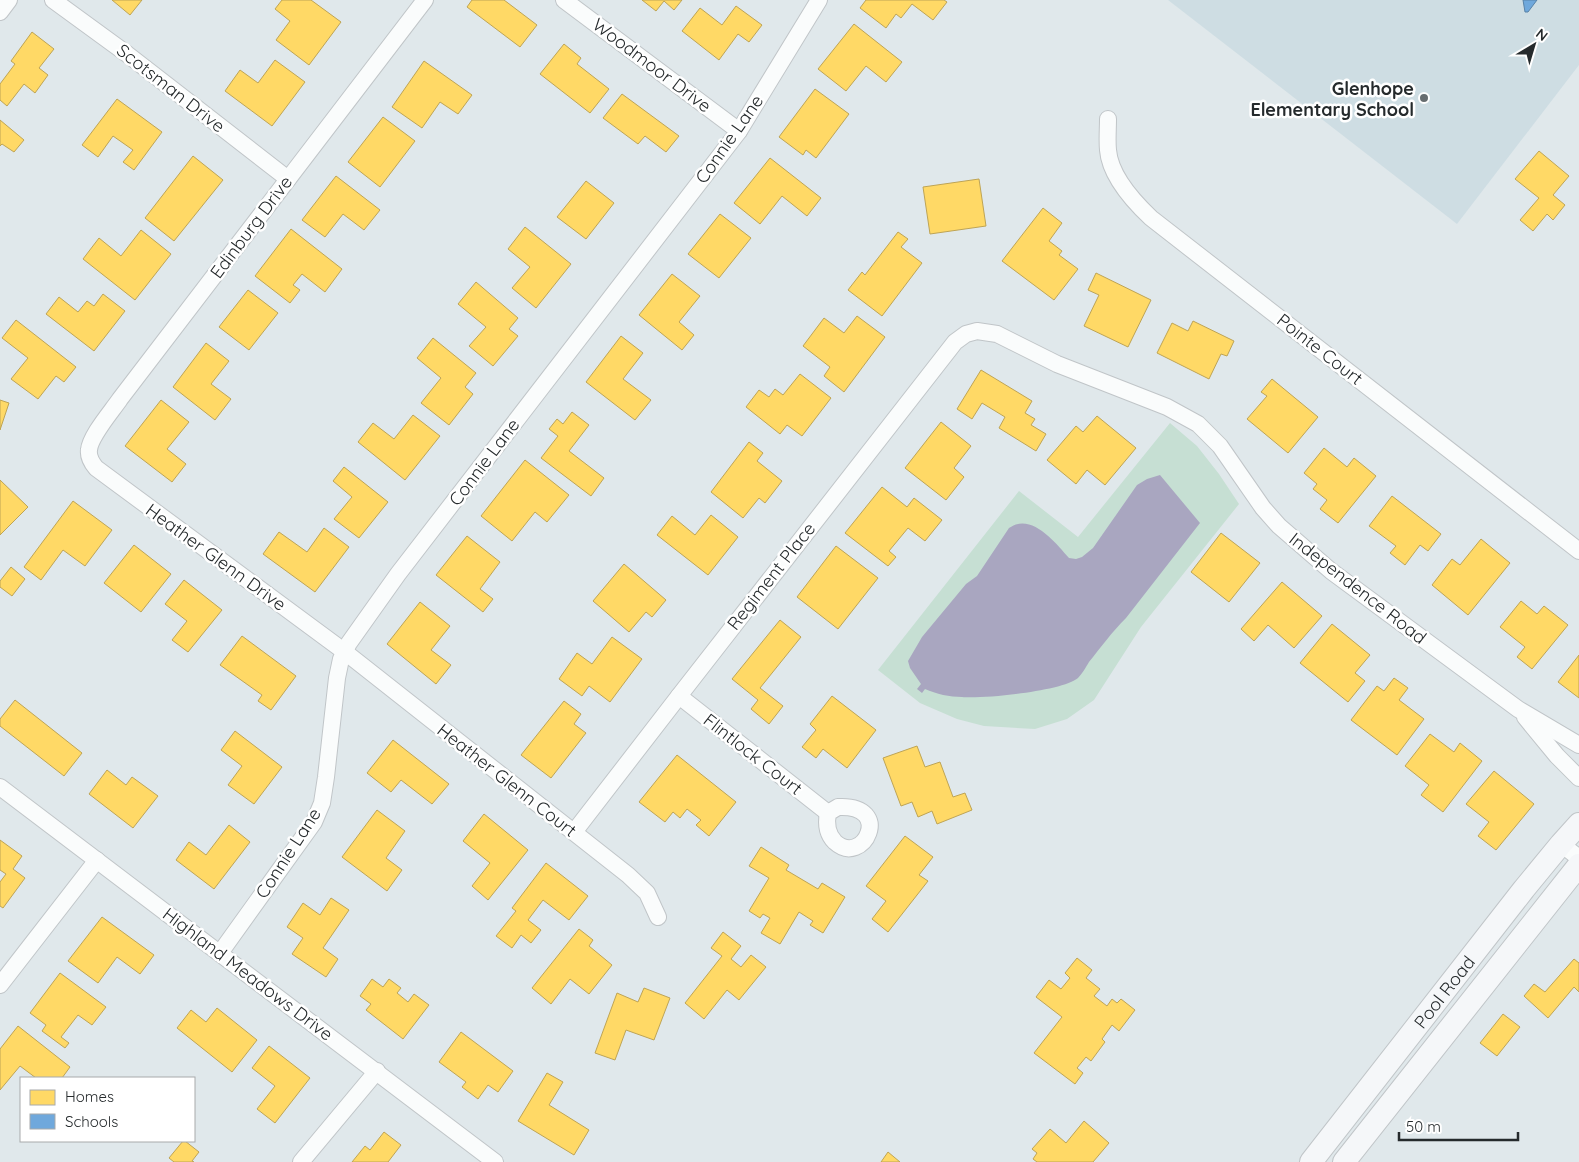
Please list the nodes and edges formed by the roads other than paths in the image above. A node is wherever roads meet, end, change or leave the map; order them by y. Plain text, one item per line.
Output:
1 (9, 0) edge
2 (53, 0) edge
3 (425, 0) edge
4 (564, 0) edge
5 (819, 0) edge
6 (0, 12) edge
7 (1108, 119) dead end
8 (739, 131) junction
9 (288, 179) junction
10 (977, 331) joint
11 (90, 459) joint
12 (1579, 551) edge
13 (345, 652) junction
14 (679, 696) junction
15 (1518, 710) junction
16 (1579, 745) edge
17 (1579, 778) edge
18 (0, 787) edge
19 (828, 813) dead end
20 (1579, 824) edge
21 (574, 832) junction
22 (1561, 844) junction
23 (1579, 858) edge
24 (97, 860) junction
25 (1579, 865) edge
26 (658, 917) dead end
27 (220, 953) junction
28 (0, 985) edge
29 (377, 1071) junction
30 (301, 1162) edge
31 (496, 1162) edge
32 (1311, 1162) edge
33 (1344, 1162) edge

1 - 6 street
2 - 9 street, Scotsman Drive
3 - 9 street, Edinburg Drive
4 - 8 street, Woodmoor Drive
5 - 8 street, Connie Lane
7 - 12 street, Pointe Court
8 - 13 street, Connie Lane
9 - 11 street, Edinburg Drive
10 - 14 street, Regiment Place
10 - 15 street, Independence Road
11 - 13 street, Heather Glenn Drive
13 - 21 street, Heather Glenn Court
13 - 27 street, Connie Lane
14 - 19 street, Flintlock Court
14 - 21 street, Regiment Place
15 - 16 street, Independence Road
15 - 17 street, Independence Road
18 - 24 street, Highland Meadows Drive
20 - 22 main road, Pool Road
21 - 26 street, Heather Glenn Court
22 - 23 street
22 - 32 main road, Pool Road
24 - 27 street, Highland Meadows Drive
24 - 28 street
25 - 33 main road, Pool Road
27 - 29 street, Highland Meadows Drive
29 - 30 street
29 - 31 street, Highland Meadows Drive

